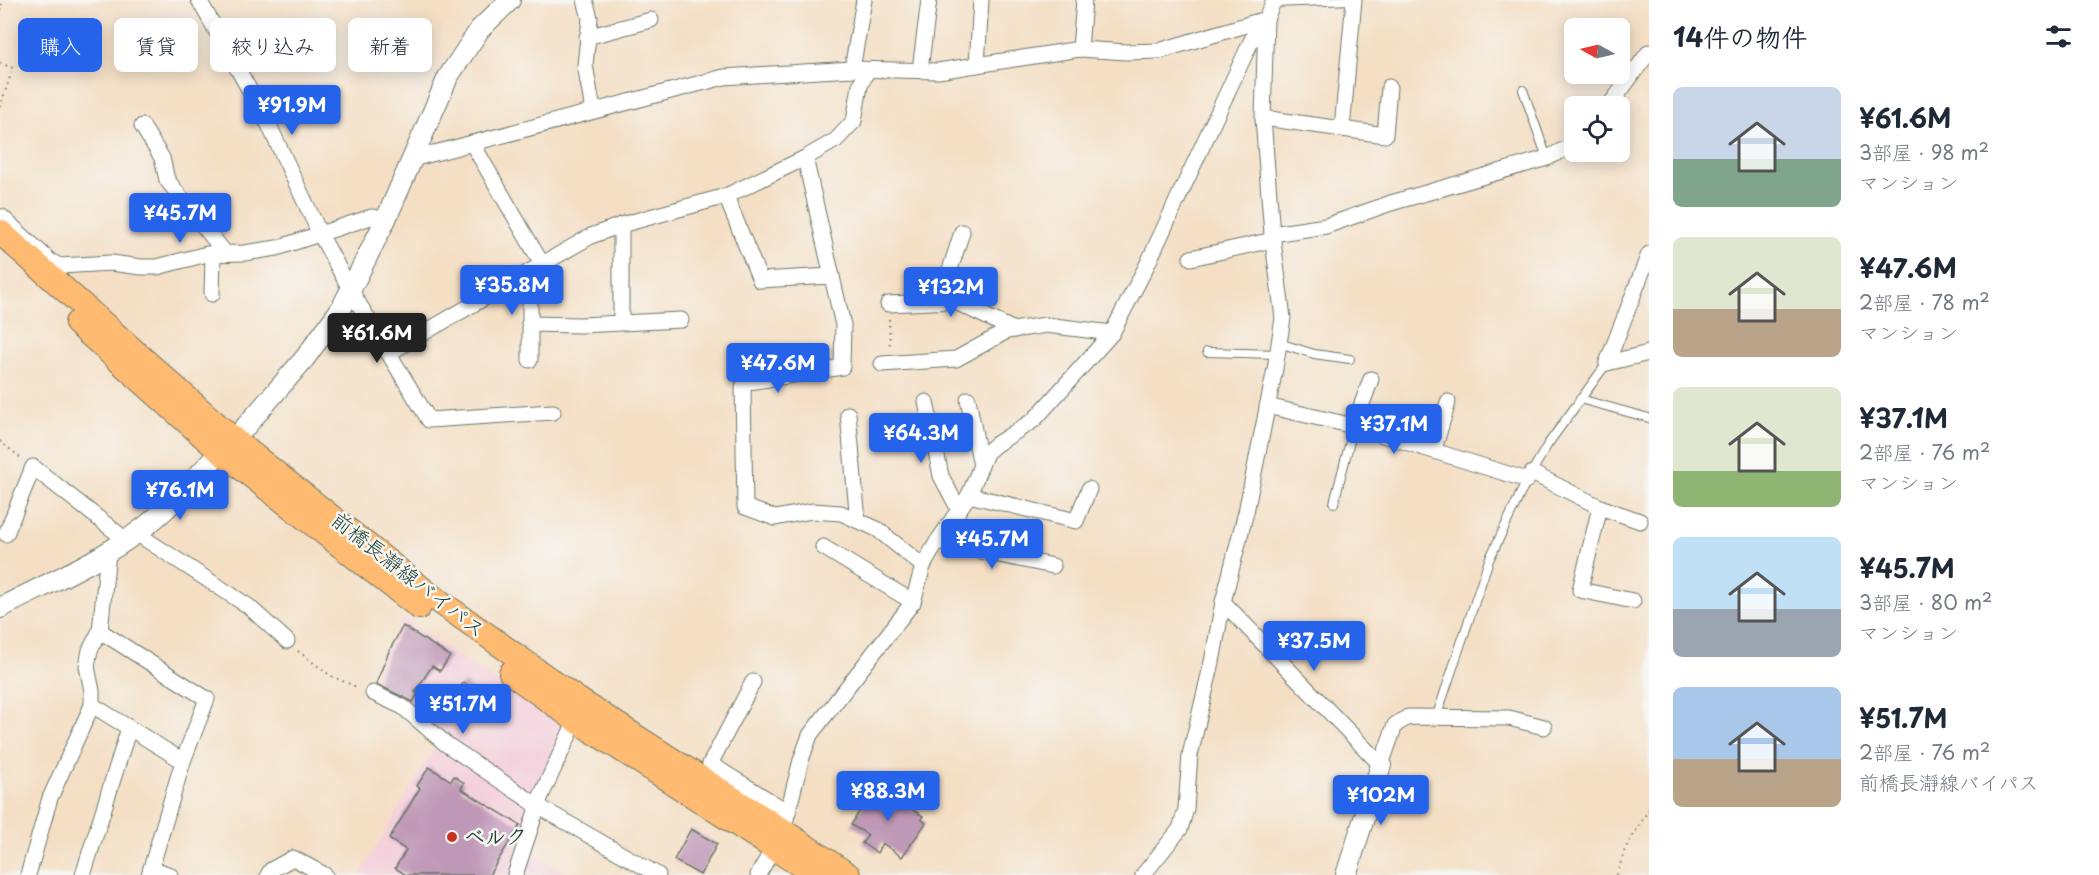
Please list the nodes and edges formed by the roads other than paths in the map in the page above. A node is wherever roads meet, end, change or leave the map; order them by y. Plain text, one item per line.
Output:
1 (199, 0) edge
2 (510, 0) edge
3 (585, 0) edge
4 (864, 0) edge
5 (929, 0) edge
6 (981, 0) edge
7 (1084, 0) edge
8 (1352, 0) edge
9 (1274, 2) edge
10 (1266, 19) junction
11 (651, 20) dead end
12 (587, 37) junction
13 (1080, 49) junction
14 (1649, 52) edge
15 (977, 65) junction
16 (860, 70) junction
17 (920, 70) junction
18 (1389, 87) dead end
19 (1523, 90) dead end
20 (1616, 96) edge
21 (593, 110) junction
22 (1263, 118) junction
23 (142, 126) dead end
24 (1342, 128) junction
25 (472, 143) junction
26 (1564, 150) edge
27 (805, 158) junction
28 (1547, 158) junction
29 (412, 159) junction
30 (726, 196) junction
31 (386, 219) junction
32 (0, 220) edge
33 (621, 225) junction
34 (962, 232) dead end
35 (320, 234) junction
36 (1272, 237) junction
37 (219, 253) junction
38 (0, 254) edge
39 (1649, 254) edge
40 (1191, 258) dead end
41 (536, 268) junction
42 (832, 276) junction
43 (351, 291) junction
44 (212, 294) dead end
45 (954, 301) junction
46 (888, 304) road end
47 (681, 320) dead end
48 (621, 322) junction
49 (529, 324) junction
50 (1014, 330) junction
51 (1112, 333) junction
52 (1278, 348) junction
53 (1207, 352) dead end
54 (390, 353) junction
55 (1649, 353) edge
56 (1350, 359) dead end
57 (530, 360) dead end
58 (1607, 363) junction
59 (887, 364) road end
60 (1371, 380) dead end
61 (968, 399) dead end
62 (1580, 399) junction
63 (926, 402) dead end
64 (1449, 402) dead end
65 (1267, 406) junction
66 (553, 412) dead end
67 (848, 414) dead end
68 (1649, 418) edge
69 (1354, 426) junction
70 (227, 445) junction
71 (1434, 449) junction
72 (981, 466) junction
73 (1529, 477) junction
74 (1089, 489) dead end
75 (969, 495) junction
76 (1334, 503) dead end
77 (1600, 507) junction
78 (959, 510) junction
79 (858, 520) junction
80 (1640, 521) dead end
81 (6, 534) dead end
82 (131, 536) junction
83 (937, 542) junction
84 (823, 547) dead end
85 (108, 553) junction
86 (923, 566) junction
87 (1053, 566) dead end
88 (1633, 601) dead end
89 (913, 602) junction
90 (1223, 602) junction
91 (0, 608) edge
92 (100, 631) junction
93 (287, 641) road end
94 (753, 682) dead end
95 (373, 693) road end
96 (92, 705) junction
97 (1436, 718) junction
98 (576, 720) junction
99 (129, 728) junction
100 (1544, 728) dead end
101 (183, 761) junction
102 (1381, 765) junction
103 (538, 806) junction
104 (782, 830) junction
105 (150, 871) edge
106 (28, 875) edge
107 (82, 875) edge
108 (170, 875) edge
109 (268, 875) edge
110 (325, 875) edge
111 (516, 875) edge
112 (657, 875) edge
113 (758, 875) edge
114 (816, 875) edge
115 (848, 875) edge
116 (1143, 875) edge
117 (1346, 875) edge

1 - 35 street
2 - 29 street
3 - 12 street
4 - 16 street
5 - 17 street
6 - 15 street
7 - 13 street
8 - 9 lane
8 - 24 street
9 - 10 street
10 - 13 street
10 - 22 street
10 - 51 street
11 - 12 street
12 - 21 street
13 - 15 street
14 - 20 street
15 - 17 street
16 - 17 street
16 - 21 street
16 - 27 street
18 - 24 street
19 - 28 lane
21 - 25 street
22 - 24 street
22 - 36 street
23 - 37 street
25 - 29 street
25 - 41 street
26 - 28 street
27 - 30 street
27 - 42 street
28 - 36 street
29 - 31 street
30 - 33 street
30 - 42 street
31 - 35 street
31 - 43 street
32 - 37 street
32 - 70 main road, 前橋長瀞線バイパス
33 - 41 street
33 - 48 street
34 - 45 street
35 - 37 street
35 - 43 street
36 - 40 street
36 - 52 street
37 - 44 street
38 - 70 main road, 前橋長瀞線バイパス
39 - 58 street
41 - 49 street
41 - 54 street
42 - 79 street
43 - 54 street
43 - 70 street
45 - 46 street
45 - 50 street
47 - 48 street
48 - 49 street
49 - 57 street
50 - 51 street
50 - 59 street
51 - 72 street
52 - 53 lane
52 - 56 lane
52 - 65 street
54 - 66 street
55 - 58 street
58 - 62 lane
60 - 69 street
61 - 72 street
62 - 68 lane
62 - 73 lane
63 - 78 street
64 - 71 street
65 - 69 street
65 - 90 street
67 - 79 street
69 - 71 street
69 - 76 lane
70 - 82 street
70 - 98 main road, 前橋長瀞線バイパス
70 - 104 main road, 前橋長瀞線バイパス
71 - 73 street
72 - 75 street
73 - 77 street
73 - 97 lane
74 - 75 street
75 - 78 street
77 - 80 street
77 - 88 street
78 - 83 street
79 - 86 street
81 - 82 street
82 - 85 street
82 - 93 street
83 - 86 street
83 - 87 street
84 - 89 street
85 - 91 street
85 - 92 street
86 - 89 street
89 - 104 street
90 - 102 street
90 - 116 street
92 - 96 street
92 - 101 street
94 - 104 street
95 - 103 street
96 - 99 street
96 - 106 street
97 - 100 street
97 - 102 street
98 - 103 street
98 - 104 main road, 前橋長瀞線バイパス
99 - 101 street
99 - 107 street
101 - 105 street
102 - 117 street
103 - 111 street
103 - 112 street
104 - 113 street
104 - 114 main road, 前橋長瀞線バイパス
104 - 115 main road, 前橋長瀞線バイパス
105 - 108 street
109 - 110 street

